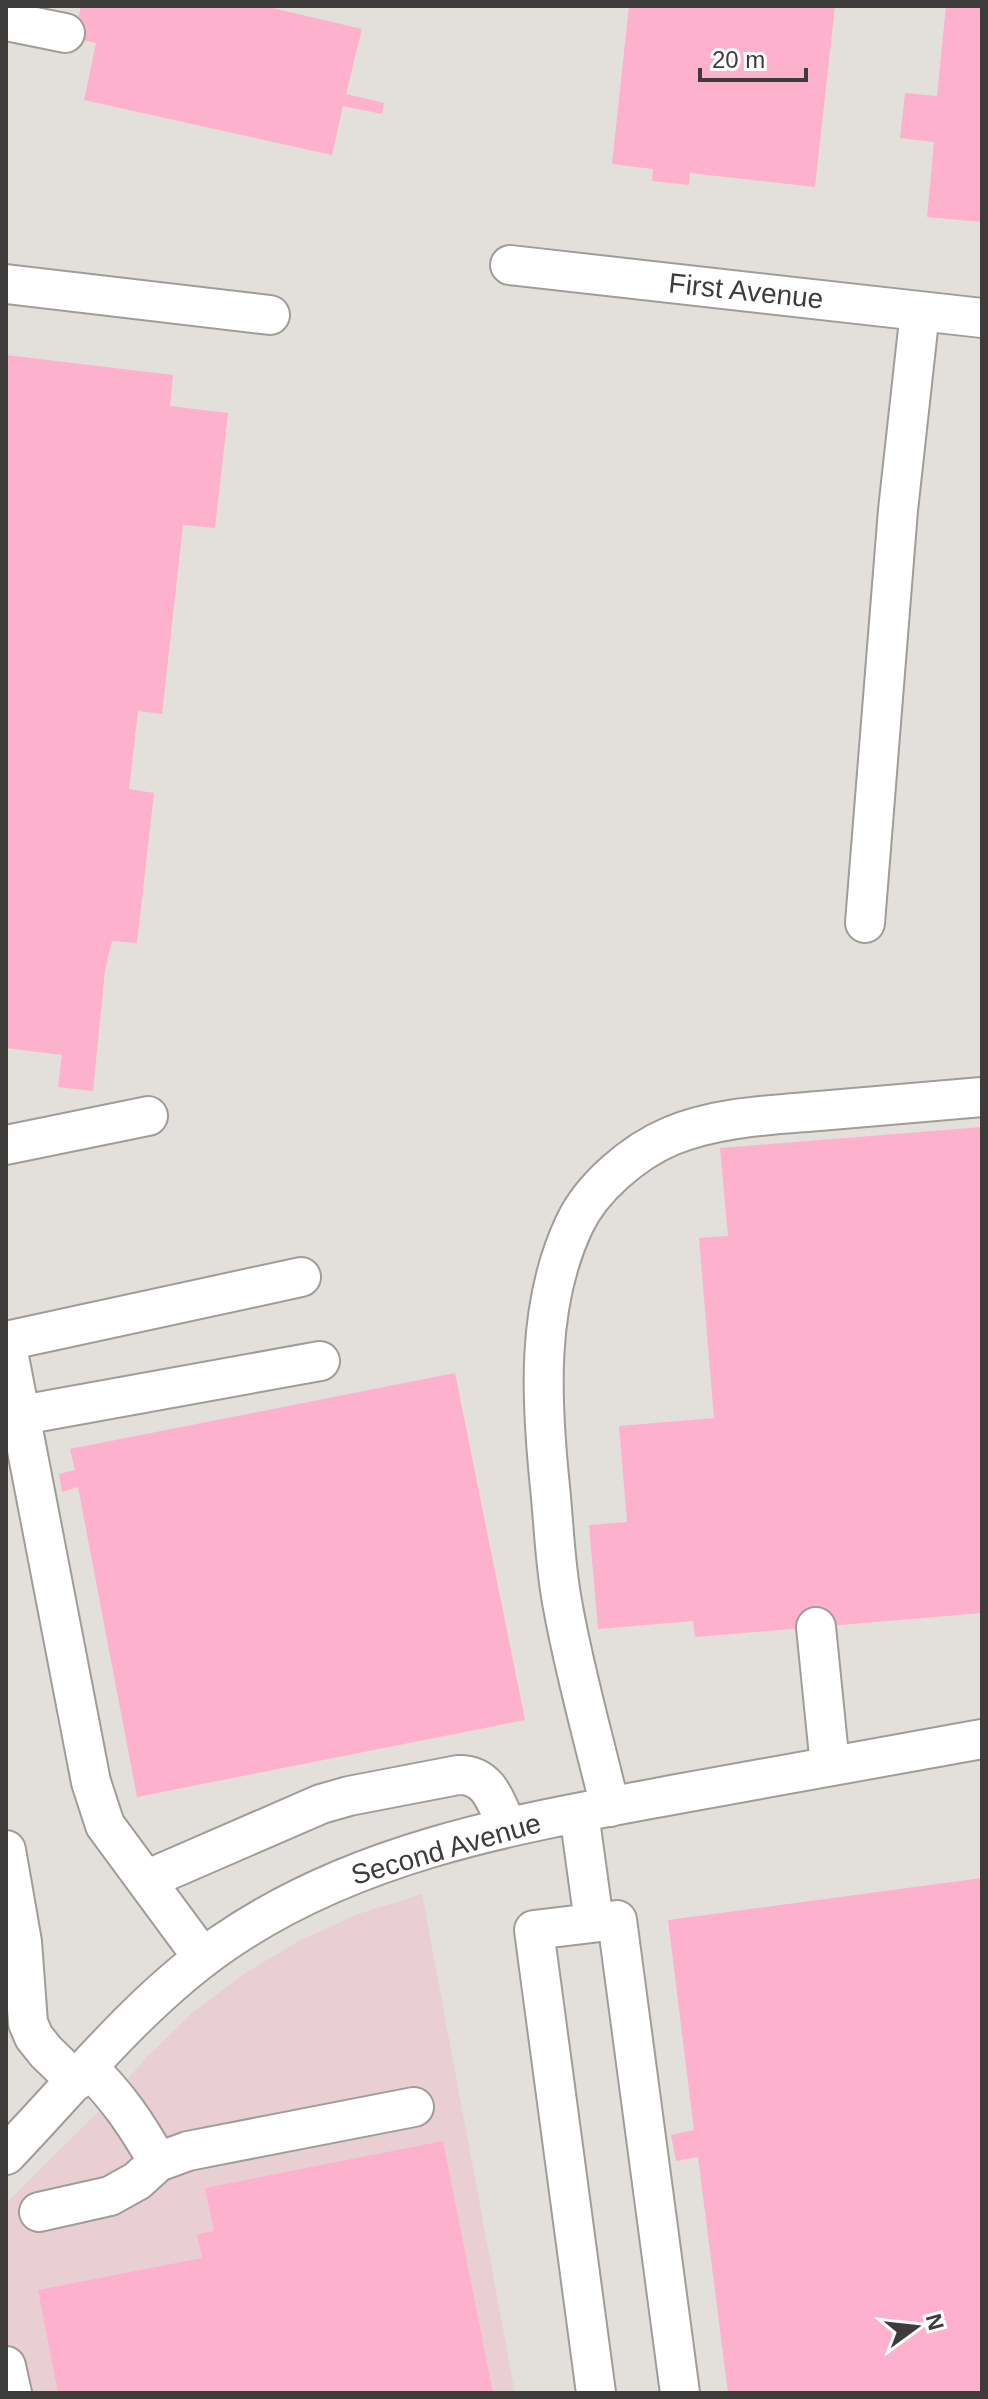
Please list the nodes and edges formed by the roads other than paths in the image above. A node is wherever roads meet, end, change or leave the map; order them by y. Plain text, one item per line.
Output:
1 (6, 21) edge
2 (65, 33) dead end
3 (510, 265) dead end
4 (6, 284) edge
5 (920, 311) junction
6 (270, 315) dead end
7 (982, 318) edge
8 (865, 923) dead end
9 (982, 1097) edge
10 (148, 1116) dead end
11 (6, 1145) edge
12 (301, 1277) dead end
13 (320, 1361) dead end
14 (22, 1415) junction
15 (816, 1627) dead end
16 (982, 1739) edge
17 (830, 1766) junction
18 (595, 1810) junction
19 (507, 1827) junction
20 (7, 1866) edge
21 (146, 1880) junction
22 (594, 1922) junction
23 (203, 1958) junction
24 (82, 2075) junction
25 (414, 2107) dead end
26 (6, 2155) edge
27 (158, 2162) junction
28 (39, 2212) dead end
29 (6, 2366) edge
30 (12, 2393) edge
31 (596, 2393) edge
32 (680, 2393) edge

1 - 2 street
3 - 5 street, First Avenue
4 - 6 street
5 - 7 street, First Avenue
5 - 8 street
9 - 18 street
10 - 11 street
12 - 14 street
13 - 14 street
14 - 21 street
15 - 17 street
16 - 17 street, Second Avenue
17 - 18 street, Second Avenue
18 - 19 street, Second Avenue
18 - 22 street
19 - 21 street
19 - 23 street, Second Avenue
20 - 24 street
21 - 23 street
22 - 31 street
22 - 32 street
23 - 24 street, Second Avenue
24 - 26 street, Second Avenue
24 - 27 street
25 - 27 street
27 - 28 street
29 - 30 street

